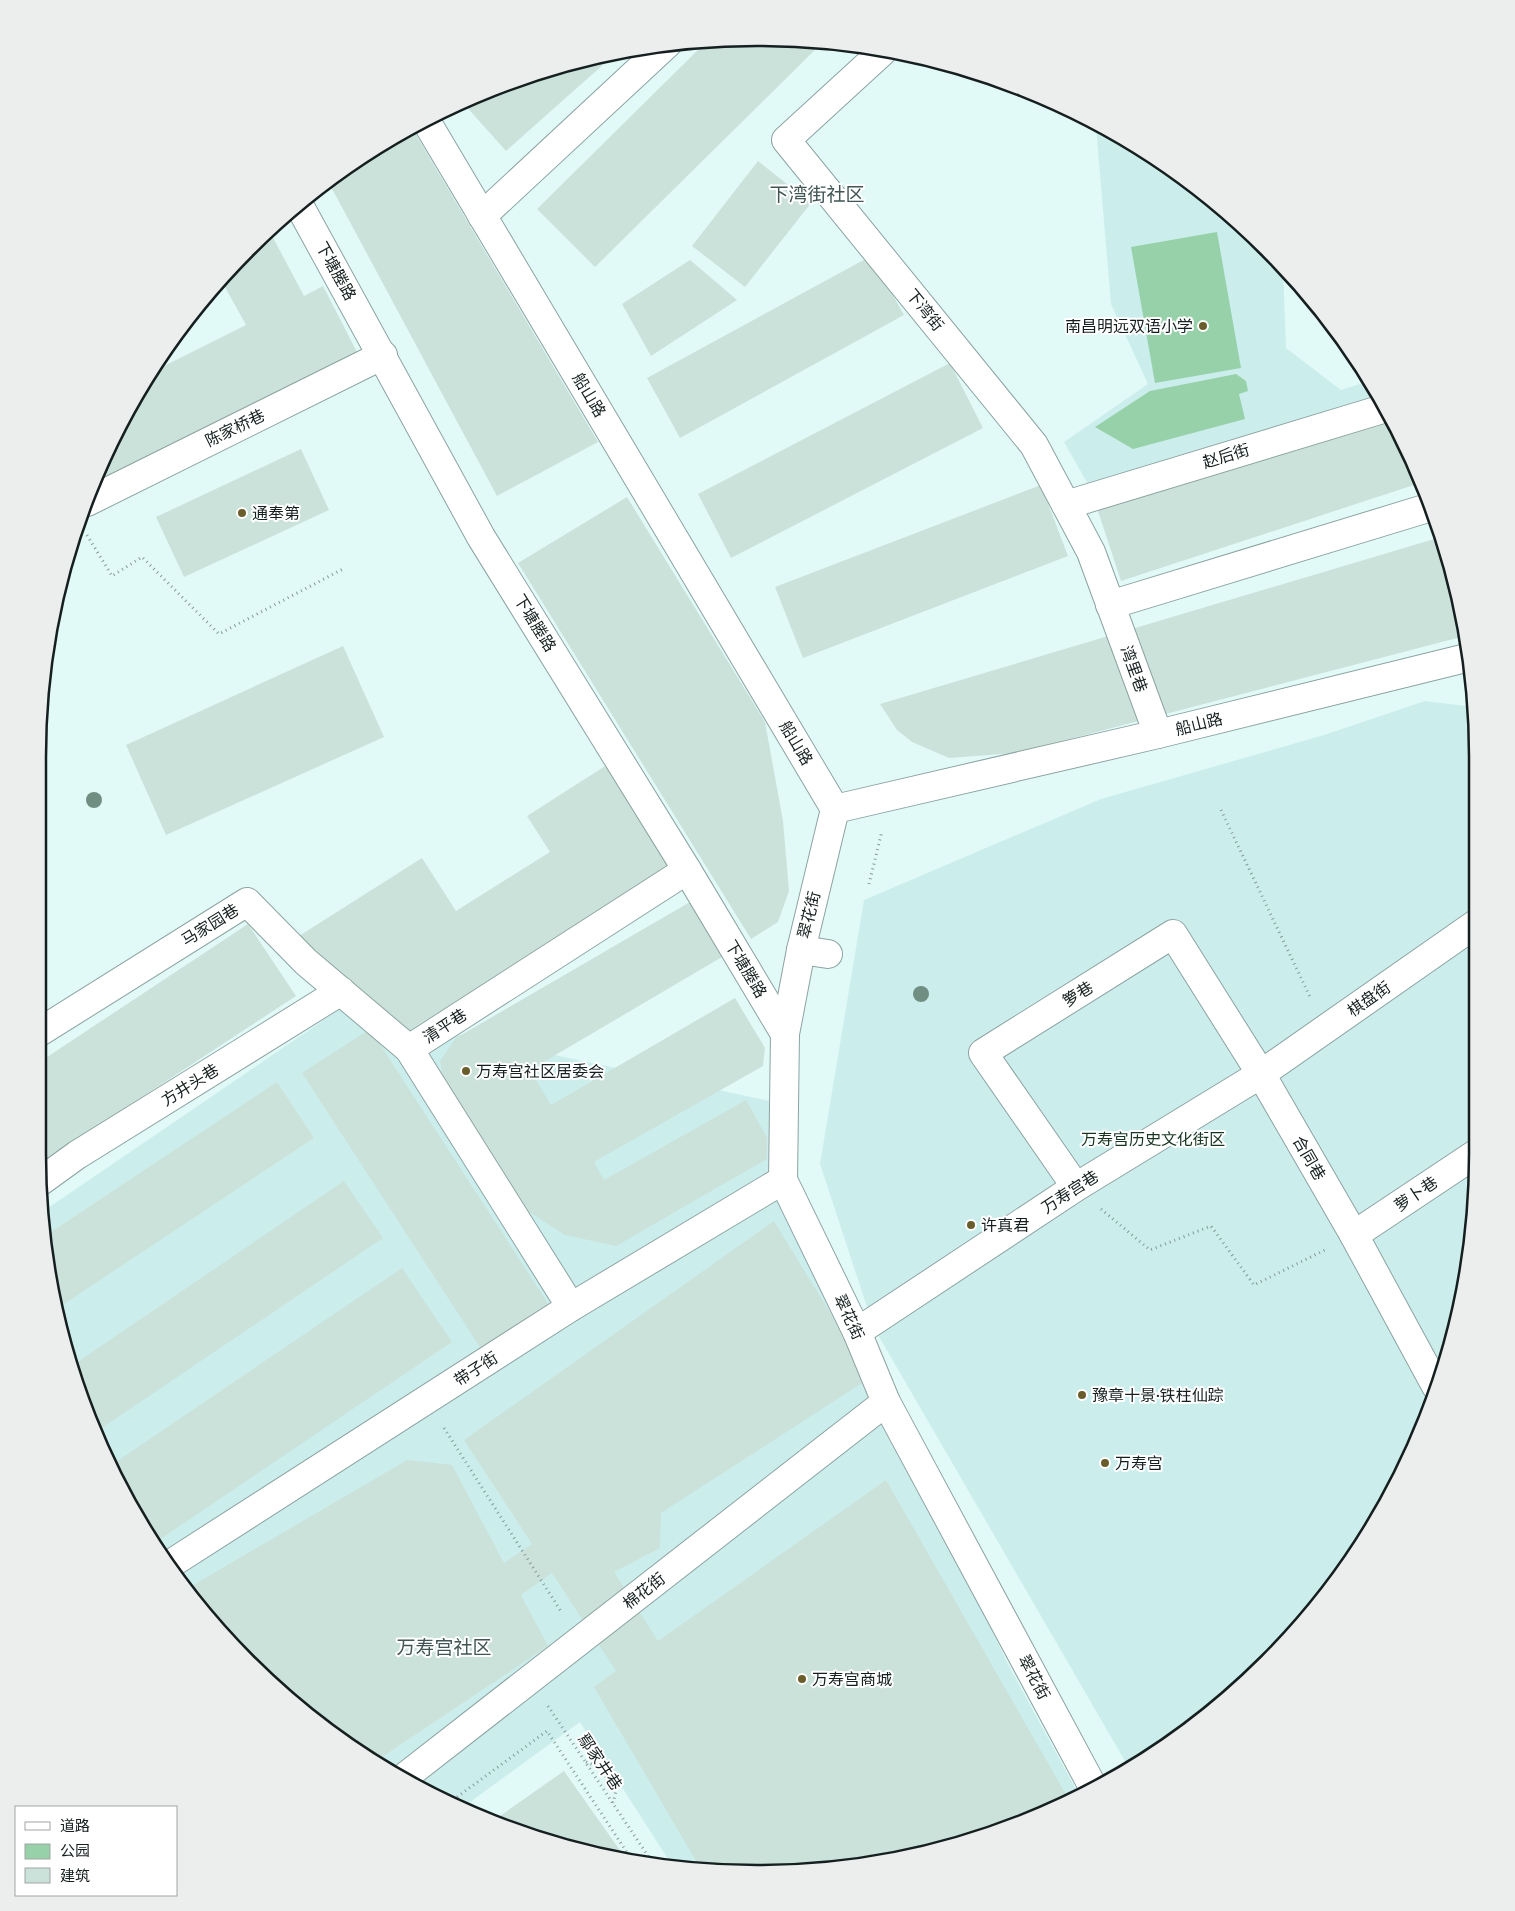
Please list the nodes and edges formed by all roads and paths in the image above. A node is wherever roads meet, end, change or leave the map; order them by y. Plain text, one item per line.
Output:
1 (658, 53) edge
2 (877, 57) edge
3 (430, 127) edge
4 (303, 212) edge
5 (482, 216) junction
6 (383, 355) junction
7 (1378, 411) edge
8 (96, 497) edge
9 (1066, 505) junction
10 (1424, 509) edge
11 (84, 530) edge
12 (343, 569) dead end
13 (1110, 605) junction
14 (1462, 659) edge
15 (1158, 734) junction
16 (890, 796) junction
17 (835, 809) junction
18 (1221, 810) dead end
19 (687, 870) junction
20 (868, 884) dead end
21 (1469, 929) edge
22 (1173, 934) joint
23 (801, 950) junction
24 (828, 954) dead end
25 (340, 991) junction
26 (46, 1028) edge
27 (1325, 1029) junction
28 (785, 1034) junction
29 (409, 1049) junction
30 (1261, 1074) junction
31 (1469, 1159) edge
32 (47, 1177) edge
33 (783, 1180) junction
34 (1076, 1187) junction
35 (1354, 1235) junction
36 (571, 1308) junction
37 (857, 1332) junction
38 (1432, 1379) edge
39 (427, 1400) junction
40 (886, 1402) junction
41 (175, 1561) edge
42 (580, 1641) junction
43 (530, 1679) junction
44 (584, 1762) junction
45 (410, 1773) edge
46 (1090, 1781) edge
47 (457, 1797) edge
48 (613, 1804) junction
49 (627, 1852) edge
50 (648, 1856) edge

1 - 5 street
2 - 9 street, 下湾街
3 - 5 street, 船山路
4 - 6 street, 下塘塍路
5 - 17 street, 船山路
6 - 8 street, 陈家桥巷
6 - 19 street, 下塘塍路
7 - 9 street, 赵后街
9 - 13 street, 下湾街
10 - 13 street
11 - 12 path
13 - 15 street, 湾里巷
14 - 15 street, 船山路
15 - 16 street, 船山路
16 - 17 street, 船山路
16 - 20 path
17 - 23 street, 翠花街
18 - 27 path
19 - 28 street, 下塘塍路
19 - 29 street, 清平巷
21 - 27 street, 棋盘街
22 - 30 street, 合同巷
22 - 34 street, 箩巷
23 - 24 street
23 - 28 street, 翠花街
25 - 26 street, 马家园巷
25 - 29 street, 马家园巷
25 - 32 street, 方井头巷
27 - 30 street, 棋盘街
28 - 33 street, 翠花街
29 - 36 street, 清平巷
30 - 34 street, 万寿宫巷
30 - 35 street, 合同巷
31 - 35 street, 萝卜巷
33 - 36 street, 带子街
33 - 37 street, 翠花街
34 - 35 path
34 - 37 street, 万寿宫巷
35 - 38 street, 合同巷
36 - 39 street, 带子街
37 - 40 street, 翠花街
39 - 41 street, 带子街
39 - 42 path
40 - 42 street, 棉花街
40 - 46 street, 翠花街
42 - 43 street, 棉花街
43 - 44 path, 鄢家井巷
43 - 45 street, 棉花街
44 - 48 path, 鄢家井巷
44 - 48 path
47 - 49 path
48 - 50 path, 鄢家井巷

